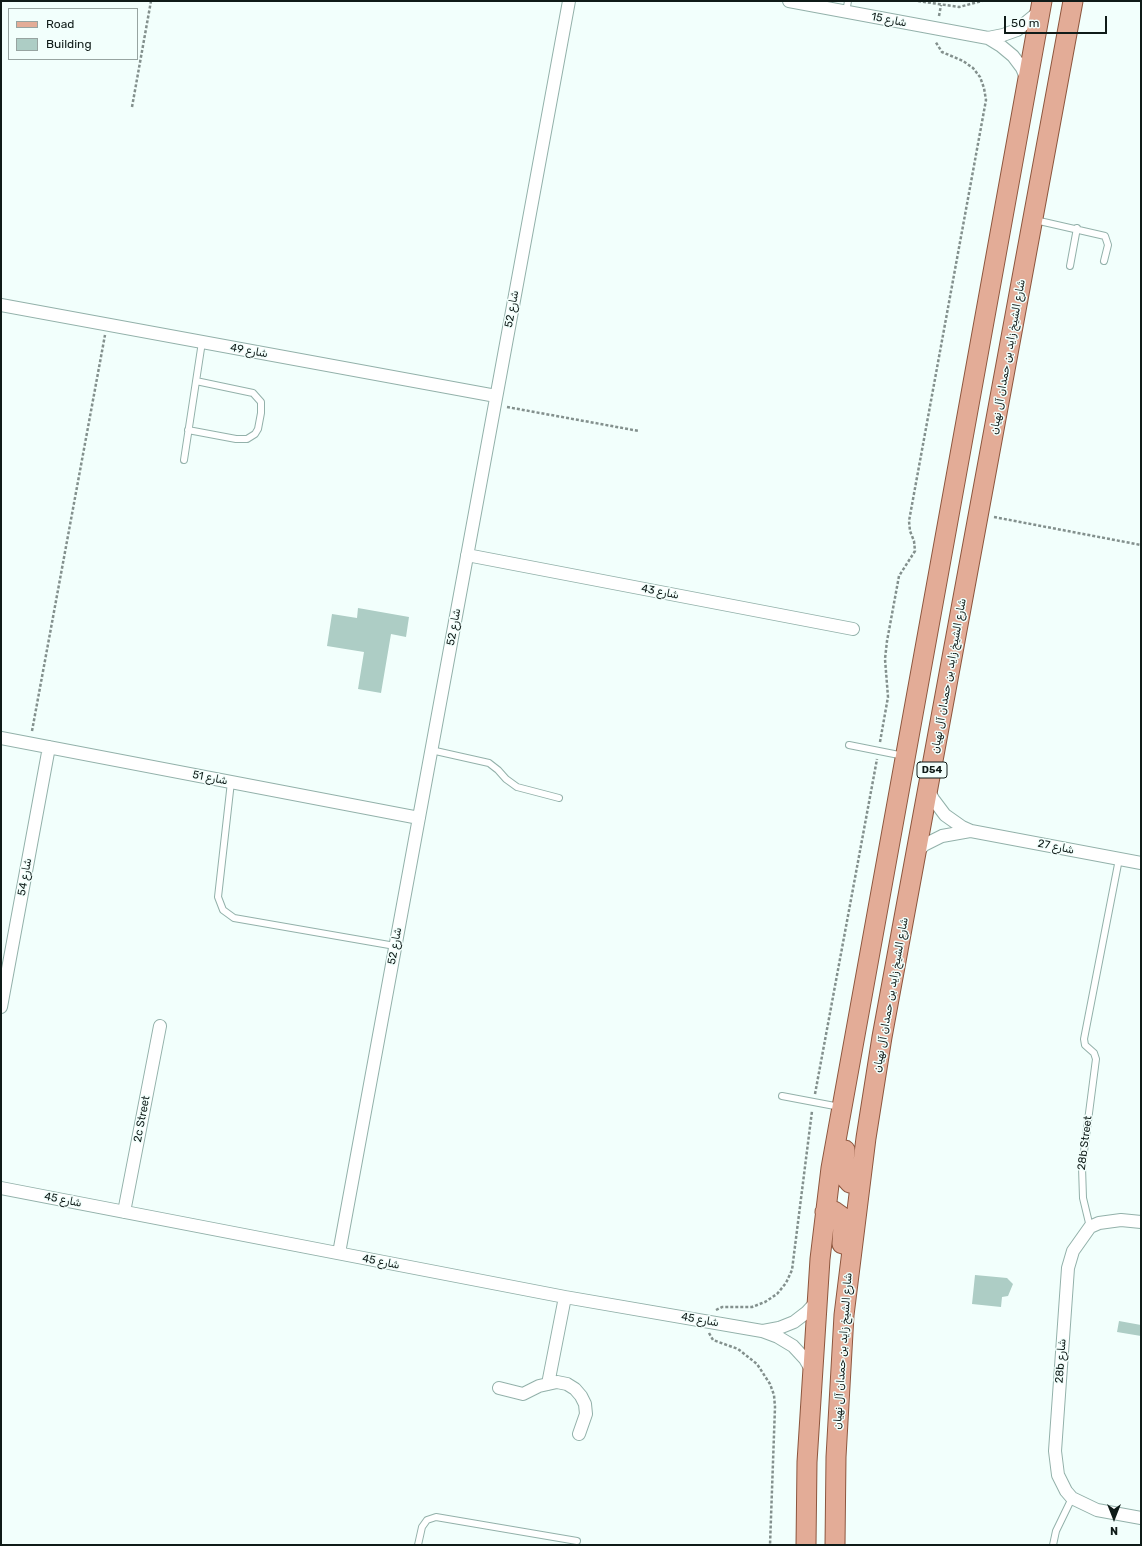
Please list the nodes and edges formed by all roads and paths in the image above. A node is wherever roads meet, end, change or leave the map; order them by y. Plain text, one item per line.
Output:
1 (151, 1) edge
2 (569, 1) edge
3 (789, 1) edge
4 (918, 1) edge
5 (982, 1) edge
6 (1073, 1) edge
7 (941, 5) junction
8 (847, 6) edge
9 (1041, 6) edge
10 (936, 28) junction
11 (988, 38) junction
12 (1028, 82) junction
13 (132, 107) dead end
14 (1033, 219) junction
15 (1076, 228) junction
16 (1104, 261) dead end
17 (1070, 266) dead end
18 (1, 305) edge
19 (107, 326) junction
20 (202, 342) junction
21 (196, 381) junction
22 (495, 400) junction
23 (188, 430) junction
24 (639, 431) dead end
25 (184, 460) dead end
26 (979, 514) junction
27 (1141, 545) edge
28 (467, 556) junction
29 (853, 629) dead end
30 (1, 738) edge
31 (30, 744) junction
32 (849, 745) dead end
33 (49, 747) junction
34 (431, 750) junction
35 (878, 751) junction
36 (905, 756) junction
37 (231, 782) junction
38 (928, 790) junction
39 (560, 798) dead end
40 (419, 818) junction
41 (971, 831) junction
42 (916, 852) junction
43 (1119, 859) junction
44 (1141, 863) edge
45 (395, 946) junction
46 (1, 1007) edge
47 (160, 1026) dead end
48 (849, 1073) junction
49 (782, 1096) dead end
50 (814, 1102) junction
51 (842, 1107) junction
52 (860, 1185) junction
53 (1, 1188) edge
54 (124, 1212) junction
55 (825, 1212) junction
56 (1141, 1222) edge
57 (1090, 1227) junction
58 (339, 1253) junction
59 (565, 1297) junction
60 (818, 1299) junction
61 (844, 1315) junction
62 (710, 1322) junction
63 (762, 1331) junction
64 (813, 1374) junction
65 (548, 1384) junction
66 (499, 1388) dead end
67 (580, 1434) dead end
68 (1072, 1498) junction
69 (1141, 1518) edge
70 (559, 1537) junction
71 (577, 1541) dead end
72 (418, 1545) edge
73 (558, 1545) edge
74 (770, 1545) edge
75 (806, 1545) edge
76 (835, 1545) edge
77 (1053, 1545) edge

1 - 13 path
2 - 22 street, شارع 52
3 - 8 street, شارع 15
4 - 7 path
5 - 7 path
6 - 14 main road, شارع الشيخ زايد بن حمدان آل نهيان / D54
7 - 10 path
8 - 10 street, شارع 15
9 - 11 street, شارع 15
9 - 12 main road, D54
10 - 11 street, شارع 15
10 - 35 path
11 - 12 street, شارع 15
12 - 36 main road, D54
14 - 15 lane
14 - 26 main road, شارع الشيخ زايد بن حمدان آل نهيان / D54
15 - 16 lane
15 - 17 lane
18 - 19 street, شارع 49
19 - 20 street, شارع 49
19 - 31 path
20 - 21 lane
20 - 22 street, شارع 49
21 - 23 lane
21 - 23 lane
22 - 24 path
22 - 28 street, شارع 52
23 - 25 lane
26 - 27 path
26 - 38 main road, شارع الشيخ زايد بن حمدان آل نهيان / D54
28 - 29 street, شارع 43
28 - 34 street, شارع 52
30 - 31 street, شارع 51
31 - 33 street, شارع 51
32 - 35 lane
33 - 37 street, شارع 51
33 - 46 street, شارع 54
34 - 39 lane
34 - 40 street, شارع 52
35 - 36 lane
35 - 50 path
36 - 48 main road, D54
37 - 40 street, شارع 51
37 - 45 lane
38 - 41 street, شارع 27
38 - 42 main road, شارع الشيخ زايد بن حمدان آل نهيان / D54
40 - 45 street, شارع 52
41 - 42 street, شارع 27
41 - 43 street, شارع 27
42 - 52 main road, شارع الشيخ زايد بن حمدان آل نهيان / D54
43 - 44 street, شارع 27
43 - 57 lane, 28b Street
45 - 58 street, شارع 52
47 - 54 street, 2c Street
48 - 51 main road, D54
48 - 52 main road
49 - 50 lane
50 - 51 lane
50 - 62 path
51 - 55 main road, D54
52 - 61 main road, شارع الشيخ زايد بن حمدان آل نهيان / D54
53 - 54 street, شارع 45
54 - 58 street, شارع 45
55 - 60 main road, D54
55 - 61 main road
56 - 57 street
57 - 68 street, 28b شارع
58 - 59 street, شارع 45
59 - 62 street, شارع 45
59 - 65 street
60 - 63 street, شارع 45
60 - 64 main road, D54
61 - 76 main road, شارع الشيخ زايد بن حمدان آل نهيان / D54
62 - 63 street, شارع 45
62 - 74 path
63 - 64 street, شارع 45
64 - 75 main road, D54
65 - 66 street
65 - 67 street
68 - 69 street
68 - 77 lane
70 - 71 lane
70 - 72 lane
70 - 73 lane

